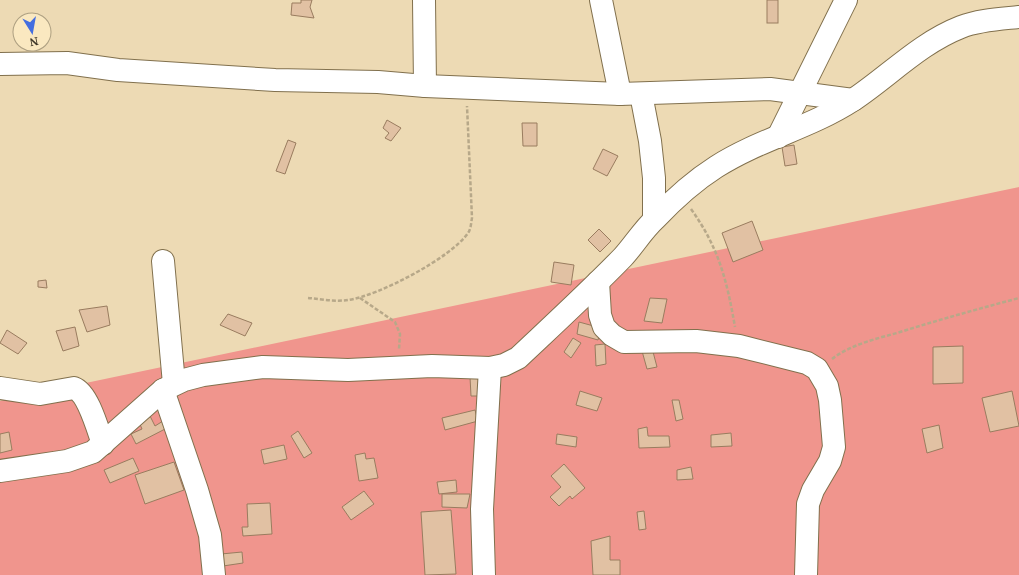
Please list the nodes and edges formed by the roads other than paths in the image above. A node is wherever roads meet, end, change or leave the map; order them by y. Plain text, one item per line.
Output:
1 (424, 0) edge
2 (600, 0) edge
3 (846, 0) edge
4 (1019, 17) edge
5 (0, 64) edge
6 (425, 86) junction
7 (802, 92) junction
8 (630, 94) junction
9 (853, 100) junction
10 (778, 137) junction
11 (654, 219) junction
12 (163, 261) dead end
13 (598, 282) junction
14 (490, 368) junction
15 (169, 387) junction
16 (0, 388) edge
17 (103, 444) junction
18 (0, 471) edge
19 (214, 575) edge
20 (484, 575) edge
21 (806, 575) edge

1 - 6 street
2 - 8 street
3 - 7 street
4 - 9 street
5 - 6 street
6 - 8 street
7 - 8 street
7 - 9 street
7 - 10 street
8 - 11 street
9 - 10 street
10 - 11 street
11 - 13 street
12 - 15 street
13 - 14 street
13 - 21 street
14 - 15 street
14 - 20 street
15 - 17 street
15 - 19 street
16 - 17 street
17 - 18 street

